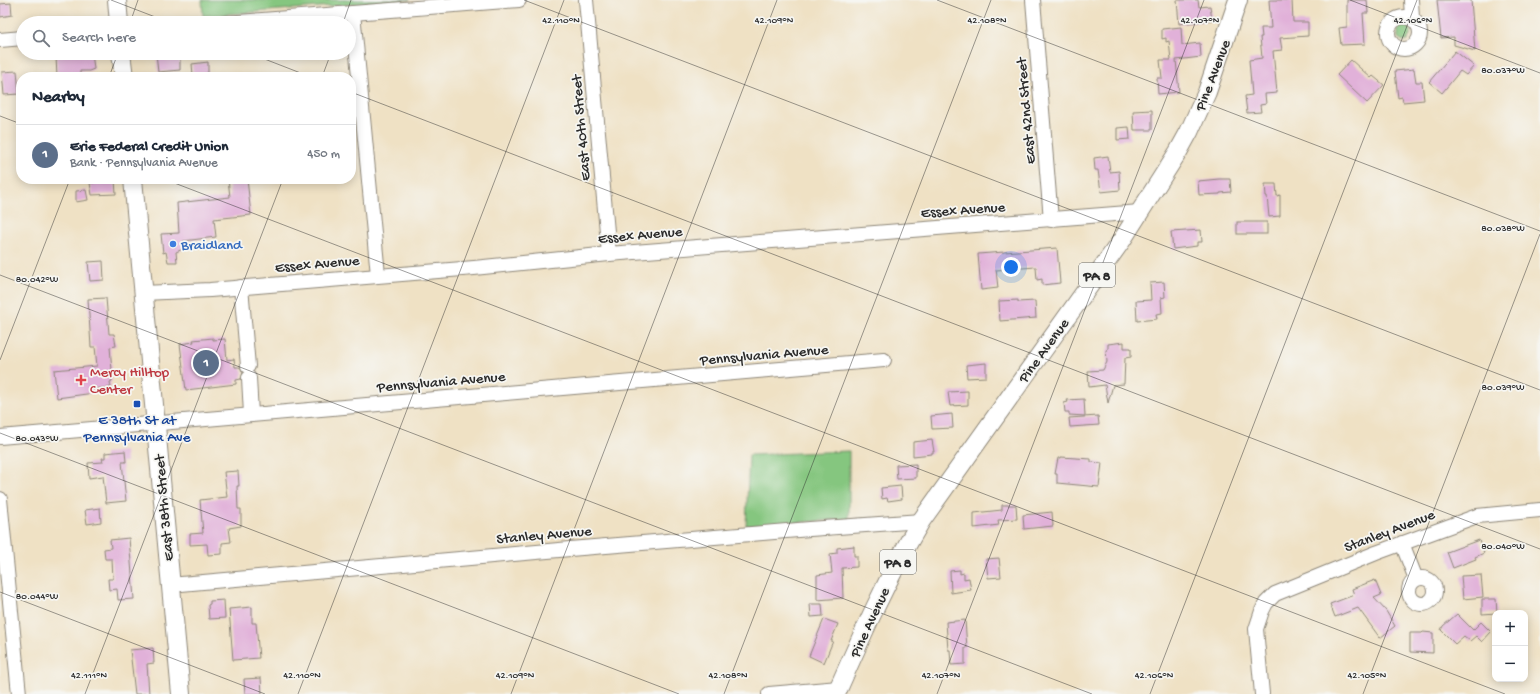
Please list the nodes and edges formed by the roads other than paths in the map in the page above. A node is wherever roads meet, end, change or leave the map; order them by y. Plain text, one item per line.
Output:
1 (117, 0) edge
2 (519, 0) edge
3 (586, 0) edge
4 (1033, 0) edge
5 (1238, 0) edge
6 (1411, 0) edge
7 (353, 14) joint
8 (118, 16) edge
9 (324, 16) edge
10 (1412, 18) dead end
11 (16, 39) edge
12 (0, 40) edge
13 (356, 45) edge
14 (122, 60) edge
15 (123, 72) edge
16 (133, 184) edge
17 (1140, 212) junction
18 (1051, 220) junction
19 (609, 254) junction
20 (378, 275) junction
21 (241, 287) junction
22 (143, 293) junction
23 (884, 360) dead end
24 (251, 414) junction
25 (155, 423) junction
26 (0, 437) edge
27 (0, 499) edge
28 (1540, 510) edge
29 (921, 521) junction
30 (1402, 543) junction
31 (1416, 579) dead end
32 (170, 585) junction
33 (837, 691) edge
34 (18, 694) edge
35 (181, 694) edge
36 (768, 694) edge
37 (1262, 694) edge

1 - 8 main road
2 - 7 street
3 - 19 street, East 40th Street
4 - 18 street, East 42nd Street
5 - 17 main road, Pine Avenue / PA 8
6 - 10 street
7 - 9 street
11 - 12 street
13 - 20 street
14 - 15 main road
16 - 22 main road, East 38th Street
17 - 18 street, Essex Avenue
17 - 29 main road, Pine Avenue / PA 8
18 - 19 street, Essex Avenue
19 - 20 street, Essex Avenue
20 - 21 street, Essex Avenue
21 - 22 street, Essex Avenue
21 - 24 street
22 - 25 main road, East 38th Street
23 - 24 street, Pennsylvania Avenue
24 - 25 street, Pennsylvania Avenue
25 - 26 street, Pennsylvania Avenue
25 - 32 main road, East 38th Street
27 - 34 street
28 - 30 street, Stanley Avenue
29 - 32 street, Stanley Avenue
29 - 33 main road, Pine Avenue / PA 8
30 - 31 street
30 - 37 street, Stanley Avenue
32 - 35 main road, East 38th Street
33 - 36 street

